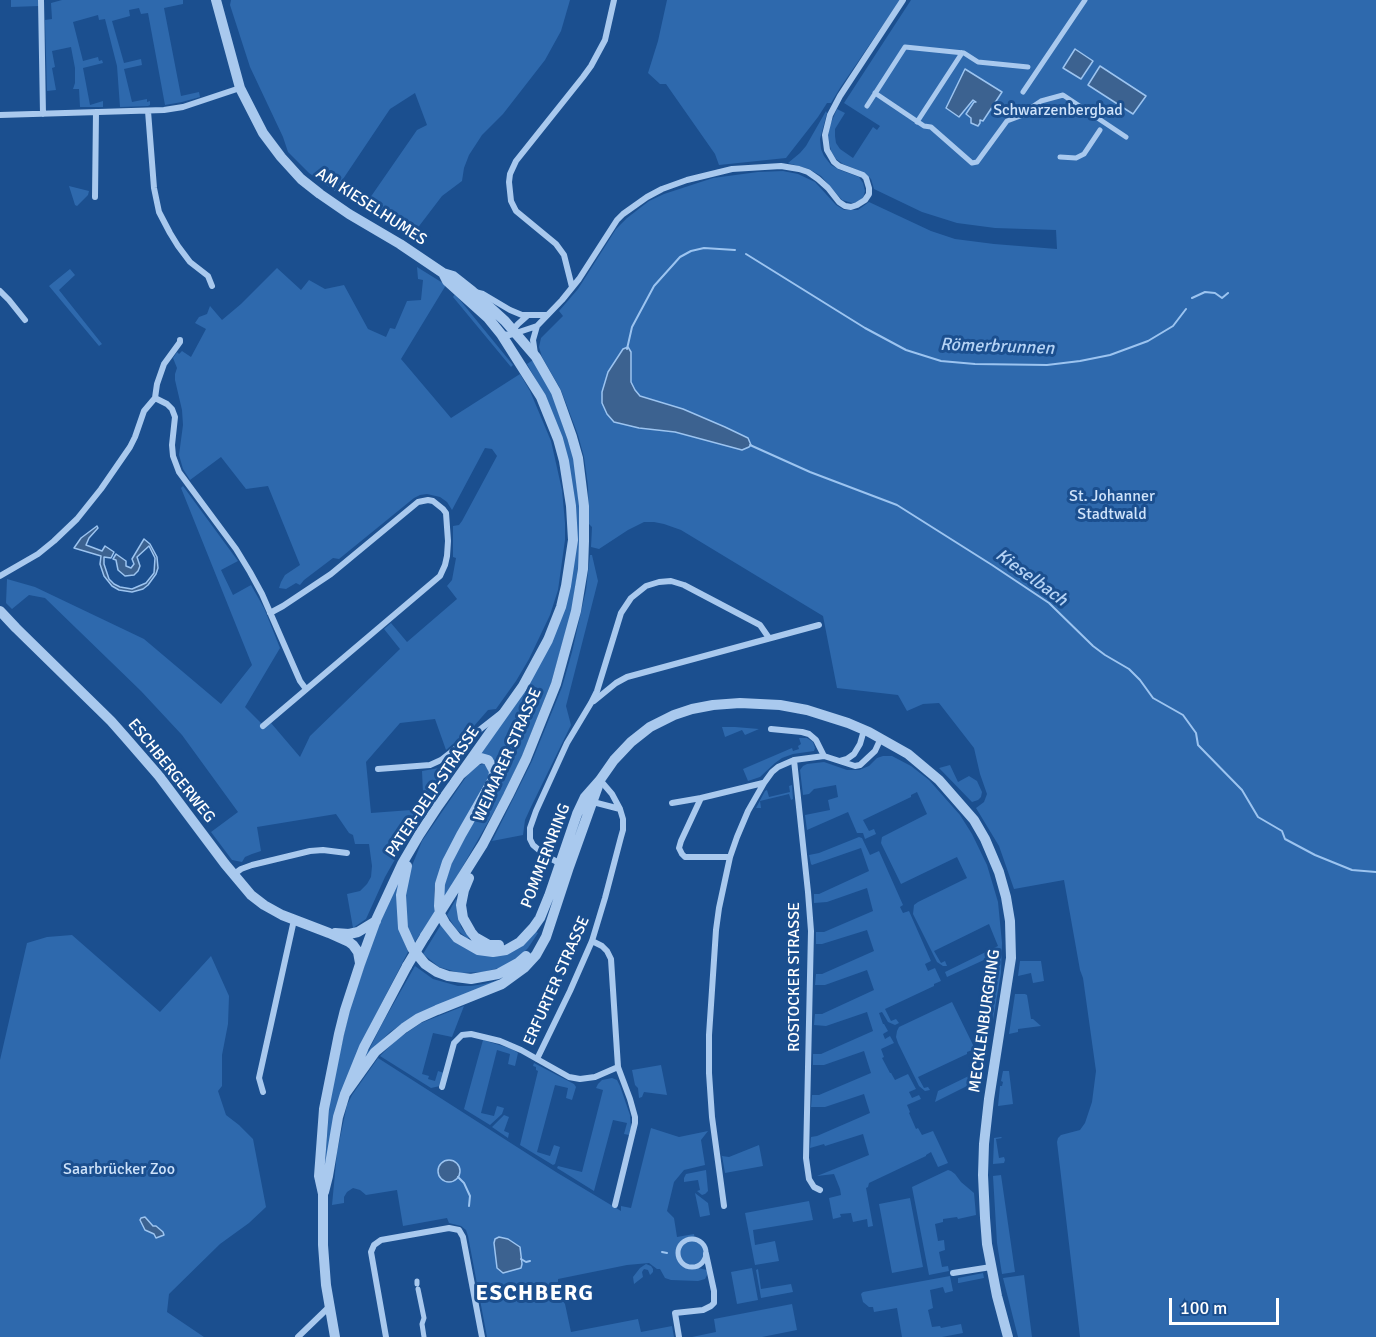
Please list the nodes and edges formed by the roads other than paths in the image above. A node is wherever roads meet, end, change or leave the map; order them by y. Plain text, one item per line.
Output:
1 (41, 0) edge
2 (216, 0) edge
3 (614, 0) edge
4 (903, 0) edge
5 (1085, 0) edge
6 (962, 53) junction
7 (1028, 67) dead end
8 (240, 88) junction
9 (1023, 92) dead end
10 (875, 93) junction
11 (867, 106) dead end
12 (148, 111) junction
13 (96, 112) junction
14 (43, 114) junction
15 (0, 115) edge
16 (917, 122) junction
17 (1100, 130) dead end
18 (1126, 137) dead end
19 (1059, 157) dead end
20 (95, 197) dead end
21 (443, 273) junction
22 (212, 286) dead end
23 (572, 287) junction
24 (0, 291) edge
25 (472, 291) junction
26 (547, 315) junction
27 (528, 316) junction
28 (488, 318) joint
29 (25, 320) dead end
30 (537, 326) junction
31 (510, 335) junction
32 (180, 340) dead end
33 (536, 357) junction
34 (155, 398) junction
35 (0, 576) edge
36 (0, 611) edge
37 (270, 612) junction
38 (819, 626) dead end
39 (769, 638) junction
40 (306, 689) junction
41 (591, 703) junction
42 (508, 708) junction
43 (263, 726) dead end
44 (771, 729) dead end
45 (864, 730) junction
46 (881, 738) junction
47 (824, 756) junction
48 (794, 760) junction
49 (839, 761) junction
50 (378, 769) dead end
51 (460, 775) junction
52 (600, 780) junction
53 (764, 783) junction
54 (701, 798) junction
55 (593, 802) junction
56 (672, 803) dead end
57 (620, 809) junction
58 (419, 835) junction
59 (483, 844) junction
60 (347, 854) dead end
61 (730, 858) junction
62 (564, 865) junction
63 (233, 875) junction
64 (553, 913) junction
65 (440, 914) junction
66 (294, 920) junction
67 (376, 921) junction
68 (329, 933) junction
69 (519, 942) junction
70 (592, 942) junction
71 (360, 964) junction
72 (537, 1059) junction
73 (618, 1067) junction
74 (442, 1087) dead end
75 (263, 1092) dead end
76 (345, 1094) junction
77 (820, 1190) dead end
78 (323, 1194) junction
79 (615, 1205) dead end
80 (724, 1206) dead end
81 (706, 1254) junction
82 (991, 1267) junction
83 (953, 1273) dead end
84 (417, 1285) dead end
85 (329, 1307) junction
86 (298, 1337) edge
87 (335, 1337) edge
88 (387, 1337) edge
89 (424, 1337) edge
90 (482, 1337) edge
91 (679, 1337) edge
92 (1008, 1337) edge

1 - 14 street
2 - 8 street, AM KIESELHUMES
3 - 23 street
4 - 23 street
5 - 9 street
6 - 7 street
6 - 10 street
6 - 16 street
8 - 12 street
8 - 21 street, AM KIESELHUMES
10 - 11 street
10 - 16 street
12 - 13 street
12 - 22 street
13 - 14 street
13 - 20 street
14 - 15 street
16 - 18 street
17 - 19 street
21 - 25 street, AM KIESELHUMES
21 - 28 street, AM KIESELHUMES
23 - 26 street
24 - 29 street
25 - 27 street
25 - 31 street, WEIMARER STRASSE
26 - 27 street
26 - 30 street
27 - 31 street
28 - 31 street, PATER-DELP-STRASSE
30 - 31 street
30 - 33 street
31 - 33 street, WEIMARER STRASSE
31 - 42 street, PATER-DELP-STRASSE
32 - 34 street
33 - 59 street, WEIMARER STRASSE
34 - 35 street
34 - 37 street
36 - 63 street, ESCHBERGERWEG
37 - 40 street
37 - 40 street
38 - 39 street
39 - 41 street
39 - 41 street
40 - 43 street
41 - 62 street
42 - 50 street, PATER-DELP-STRASSE
42 - 51 street, PATER-DELP-STRASSE
44 - 47 street
45 - 46 street, MECKLENBURGRING
45 - 49 street
45 - 52 street, POMMERNRING
46 - 49 street
46 - 82 street, MECKLENBURGRING
47 - 48 street
47 - 49 street
48 - 53 street
48 - 77 street, ROSTOCKER STRASSE
51 - 58 street, PATER-DELP-STRASSE
51 - 65 street
52 - 55 street, POMMERNRING
52 - 57 street
52 - 62 street, POMMERNRING
53 - 54 street
53 - 61 street
54 - 56 street
54 - 61 street
55 - 57 street
55 - 62 street, POMMERNRING
57 - 70 street, ERFURTER STRASSE
58 - 64 street, POMMERNRING
58 - 67 street, PATER-DELP-STRASSE
59 - 65 street, WEIMARER STRASSE
59 - 69 street
60 - 63 street
61 - 80 street
62 - 64 street, POMMERNRING
62 - 69 street, POMMERNRING
63 - 66 street, ESCHBERGERWEG
64 - 76 street, POMMERNRING
65 - 69 street
65 - 76 street, WEIMARER STRASSE, bridge
66 - 68 street, ESCHBERGERWEG
66 - 75 street
67 - 68 street, ESCHBERGERWEG
67 - 71 street, PATER-DELP-STRASSE
68 - 71 street, ESCHBERGERWEG
70 - 72 street, ERFURTER STRASSE
70 - 73 street
71 - 78 street, PATER-DELP-STRASSE
72 - 73 street, ERFURTER STRASSE
72 - 74 street, ERFURTER STRASSE
73 - 79 street
76 - 78 street, WEIMARER STRASSE
78 - 85 street, PATER-DELP-STRASSE
81 - 81 street
81 - 91 street
82 - 83 street
82 - 92 street, MECKLENBURGRING
84 - 89 street
85 - 86 street
85 - 87 street, PATER-DELP-STRASSE
88 - 90 street

